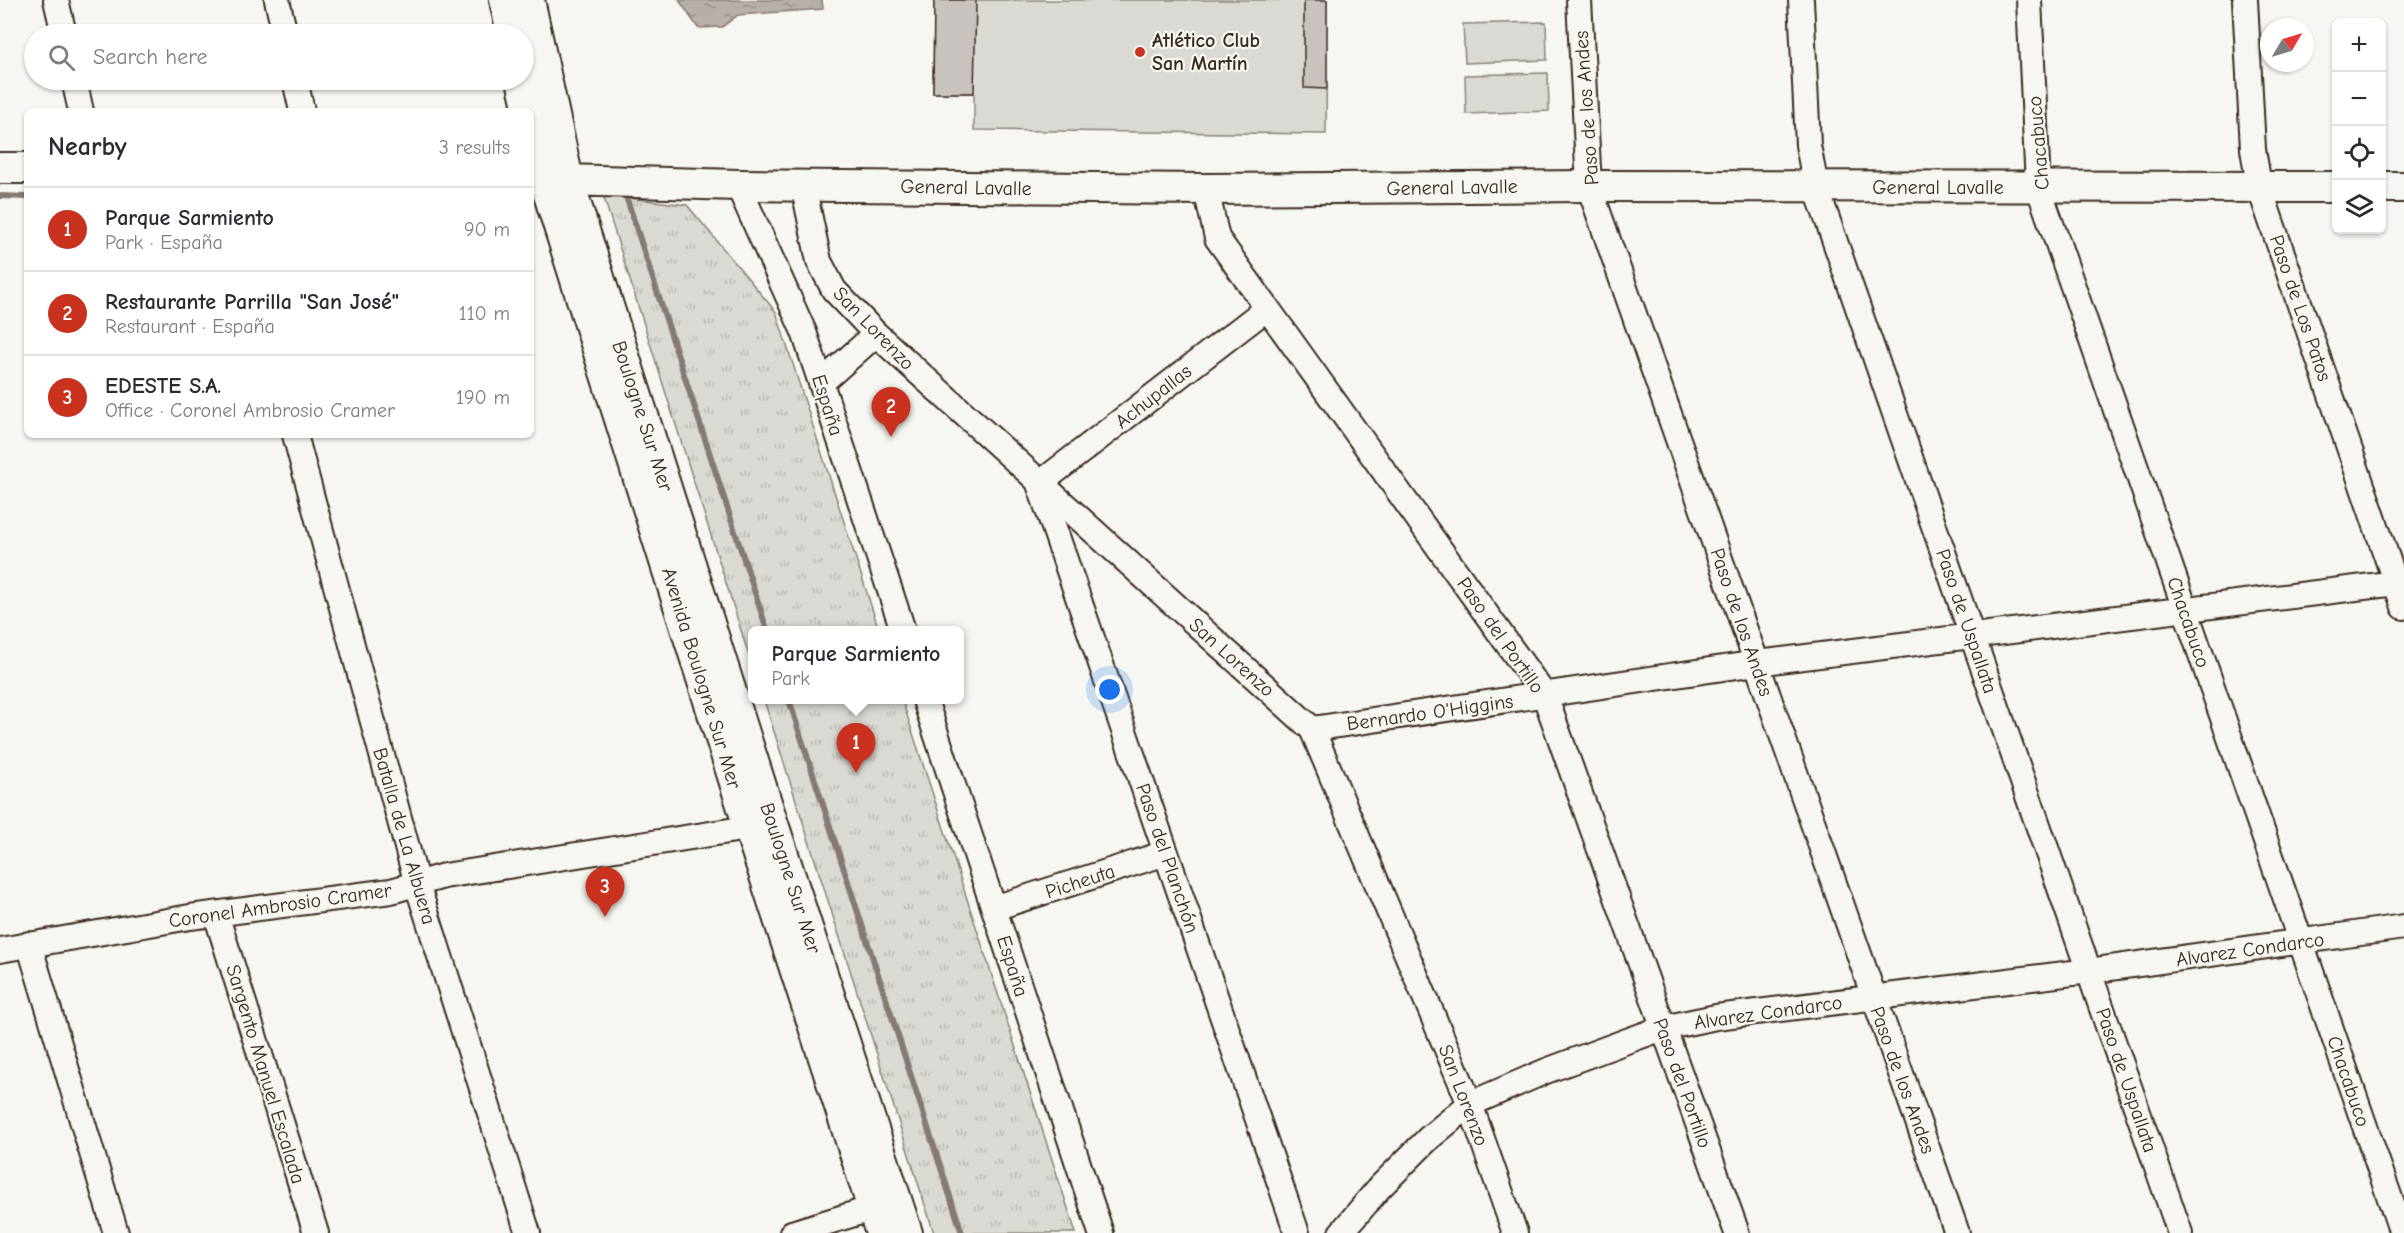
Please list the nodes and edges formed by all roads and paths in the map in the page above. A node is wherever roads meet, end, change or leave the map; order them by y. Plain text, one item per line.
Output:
1 (56, 0) edge
2 (277, 0) edge
3 (505, 0) edge
4 (529, 0) edge
5 (1579, 0) edge
6 (1802, 0) edge
7 (2029, 0) edge
8 (2246, 0) edge
9 (62, 24) edge
10 (283, 24) edge
11 (510, 24) edge
12 (532, 24) edge
13 (534, 47) edge
14 (76, 90) edge
15 (297, 90) edge
16 (524, 90) edge
17 (80, 108) edge
18 (301, 108) edge
19 (528, 108) edge
20 (534, 130) edge
21 (0, 168) edge
22 (24, 168) edge
23 (548, 179) edge
24 (738, 185) junction
25 (803, 185) junction
26 (1589, 186) junction
27 (2038, 186) junction
28 (2259, 186) junction
29 (1816, 187) junction
30 (2332, 187) edge
31 (2386, 187) edge
32 (2404, 187) edge
33 (1206, 189) junction
34 (1266, 309) junction
35 (876, 334) junction
36 (821, 382) junction
37 (296, 438) edge
38 (1039, 484) junction
39 (2400, 582) edge
40 (2185, 608) junction
41 (2404, 608) edge
42 (902, 626) edge
43 (1973, 636) junction
44 (1757, 663) junction
45 (1545, 696) junction
46 (928, 704) edge
47 (1312, 729) junction
48 (761, 825) junction
49 (1166, 853) junction
50 (417, 884) junction
51 (994, 908) junction
52 (216, 914) junction
53 (2404, 927) edge
54 (2301, 942) junction
55 (29, 944) junction
56 (0, 950) edge
57 (2089, 971) junction
58 (1873, 998) junction
59 (1663, 1028) junction
60 (1470, 1104) junction
61 (884, 1214) edge
62 (116, 1233) edge
63 (316, 1233) edge
64 (528, 1233) edge
65 (792, 1233) edge
66 (908, 1233) edge
67 (1101, 1233) edge
68 (1297, 1233) edge
69 (1341, 1233) edge
70 (1515, 1233) edge
71 (1737, 1233) edge
72 (1957, 1233) edge
73 (2180, 1233) edge
74 (2402, 1233) edge

1 - 9 street
2 - 10 street
3 - 11 main road
4 - 12 main road
5 - 26 street, Paso de los Andes
6 - 29 street, Paso de Uspallata
7 - 27 street, Chacabuco
8 - 28 street, Paso de Los Patos
13 - 23 main road
14 - 17 street
15 - 18 street
16 - 19 main road
20 - 23 main road
21 - 22 main road
23 - 24 main road, General Lavalle
23 - 48 main road, Boulogne Sur Mer
24 - 25 main road, General Lavalle
24 - 36 street, España
25 - 33 main road, General Lavalle
25 - 35 street, San Lorenzo
26 - 29 main road, General Lavalle
26 - 33 main road, General Lavalle
26 - 44 street, Paso de los Andes
27 - 28 main road, General Lavalle
27 - 29 main road, General Lavalle
27 - 40 street, Chacabuco
28 - 30 main road, General Lavalle
28 - 39 street, Paso de Los Patos
29 - 43 street, Paso de Uspallata
31 - 32 main road
33 - 34 street, Paso del Portillo
34 - 38 street, Achupallas
34 - 45 street, Paso del Portillo
35 - 36 street
35 - 38 street, San Lorenzo
36 - 42 street, España
37 - 50 street, Batalla de La Albuera
38 - 47 street, San Lorenzo
38 - 49 street, Paso del Planchón
39 - 40 street, Bernardo O'Higgins
39 - 41 street, Paso de Los Patos
40 - 43 street, Bernardo O'Higgins
40 - 54 street, Chacabuco
43 - 44 street, Bernardo O'Higgins
43 - 57 street, Paso de Uspallata
44 - 45 street, Bernardo O'Higgins
44 - 58 street, Paso de los Andes
45 - 47 street, Bernardo O'Higgins
45 - 59 street, Paso del Portillo
46 - 51 street, España
47 - 60 street, San Lorenzo
48 - 50 street, Coronel Ambrosio Cramer
48 - 61 main road
49 - 51 street, Picheuta
49 - 68 street, Paso del Planchón
50 - 52 street, Coronel Ambrosio Cramer
50 - 64 street, Batalla de La Albuera
51 - 67 street, España
52 - 55 street, Coronel Ambrosio Cramer
52 - 63 street, Sargento Manuel Escalada
53 - 54 street, Alvarez Condarco
54 - 57 street, Alvarez Condarco
54 - 74 street, Chacabuco
55 - 56 street, Coronel Ambrosio Cramer
55 - 62 street
57 - 58 street, Alvarez Condarco
57 - 73 street, Paso de Uspallata
58 - 59 street, Alvarez Condarco
58 - 72 street, Paso de los Andes
59 - 60 street, Alvarez Condarco
59 - 71 street, Paso del Portillo
60 - 69 street, Alvarez Condarco
60 - 70 street, San Lorenzo
61 - 65 street
61 - 66 main road

